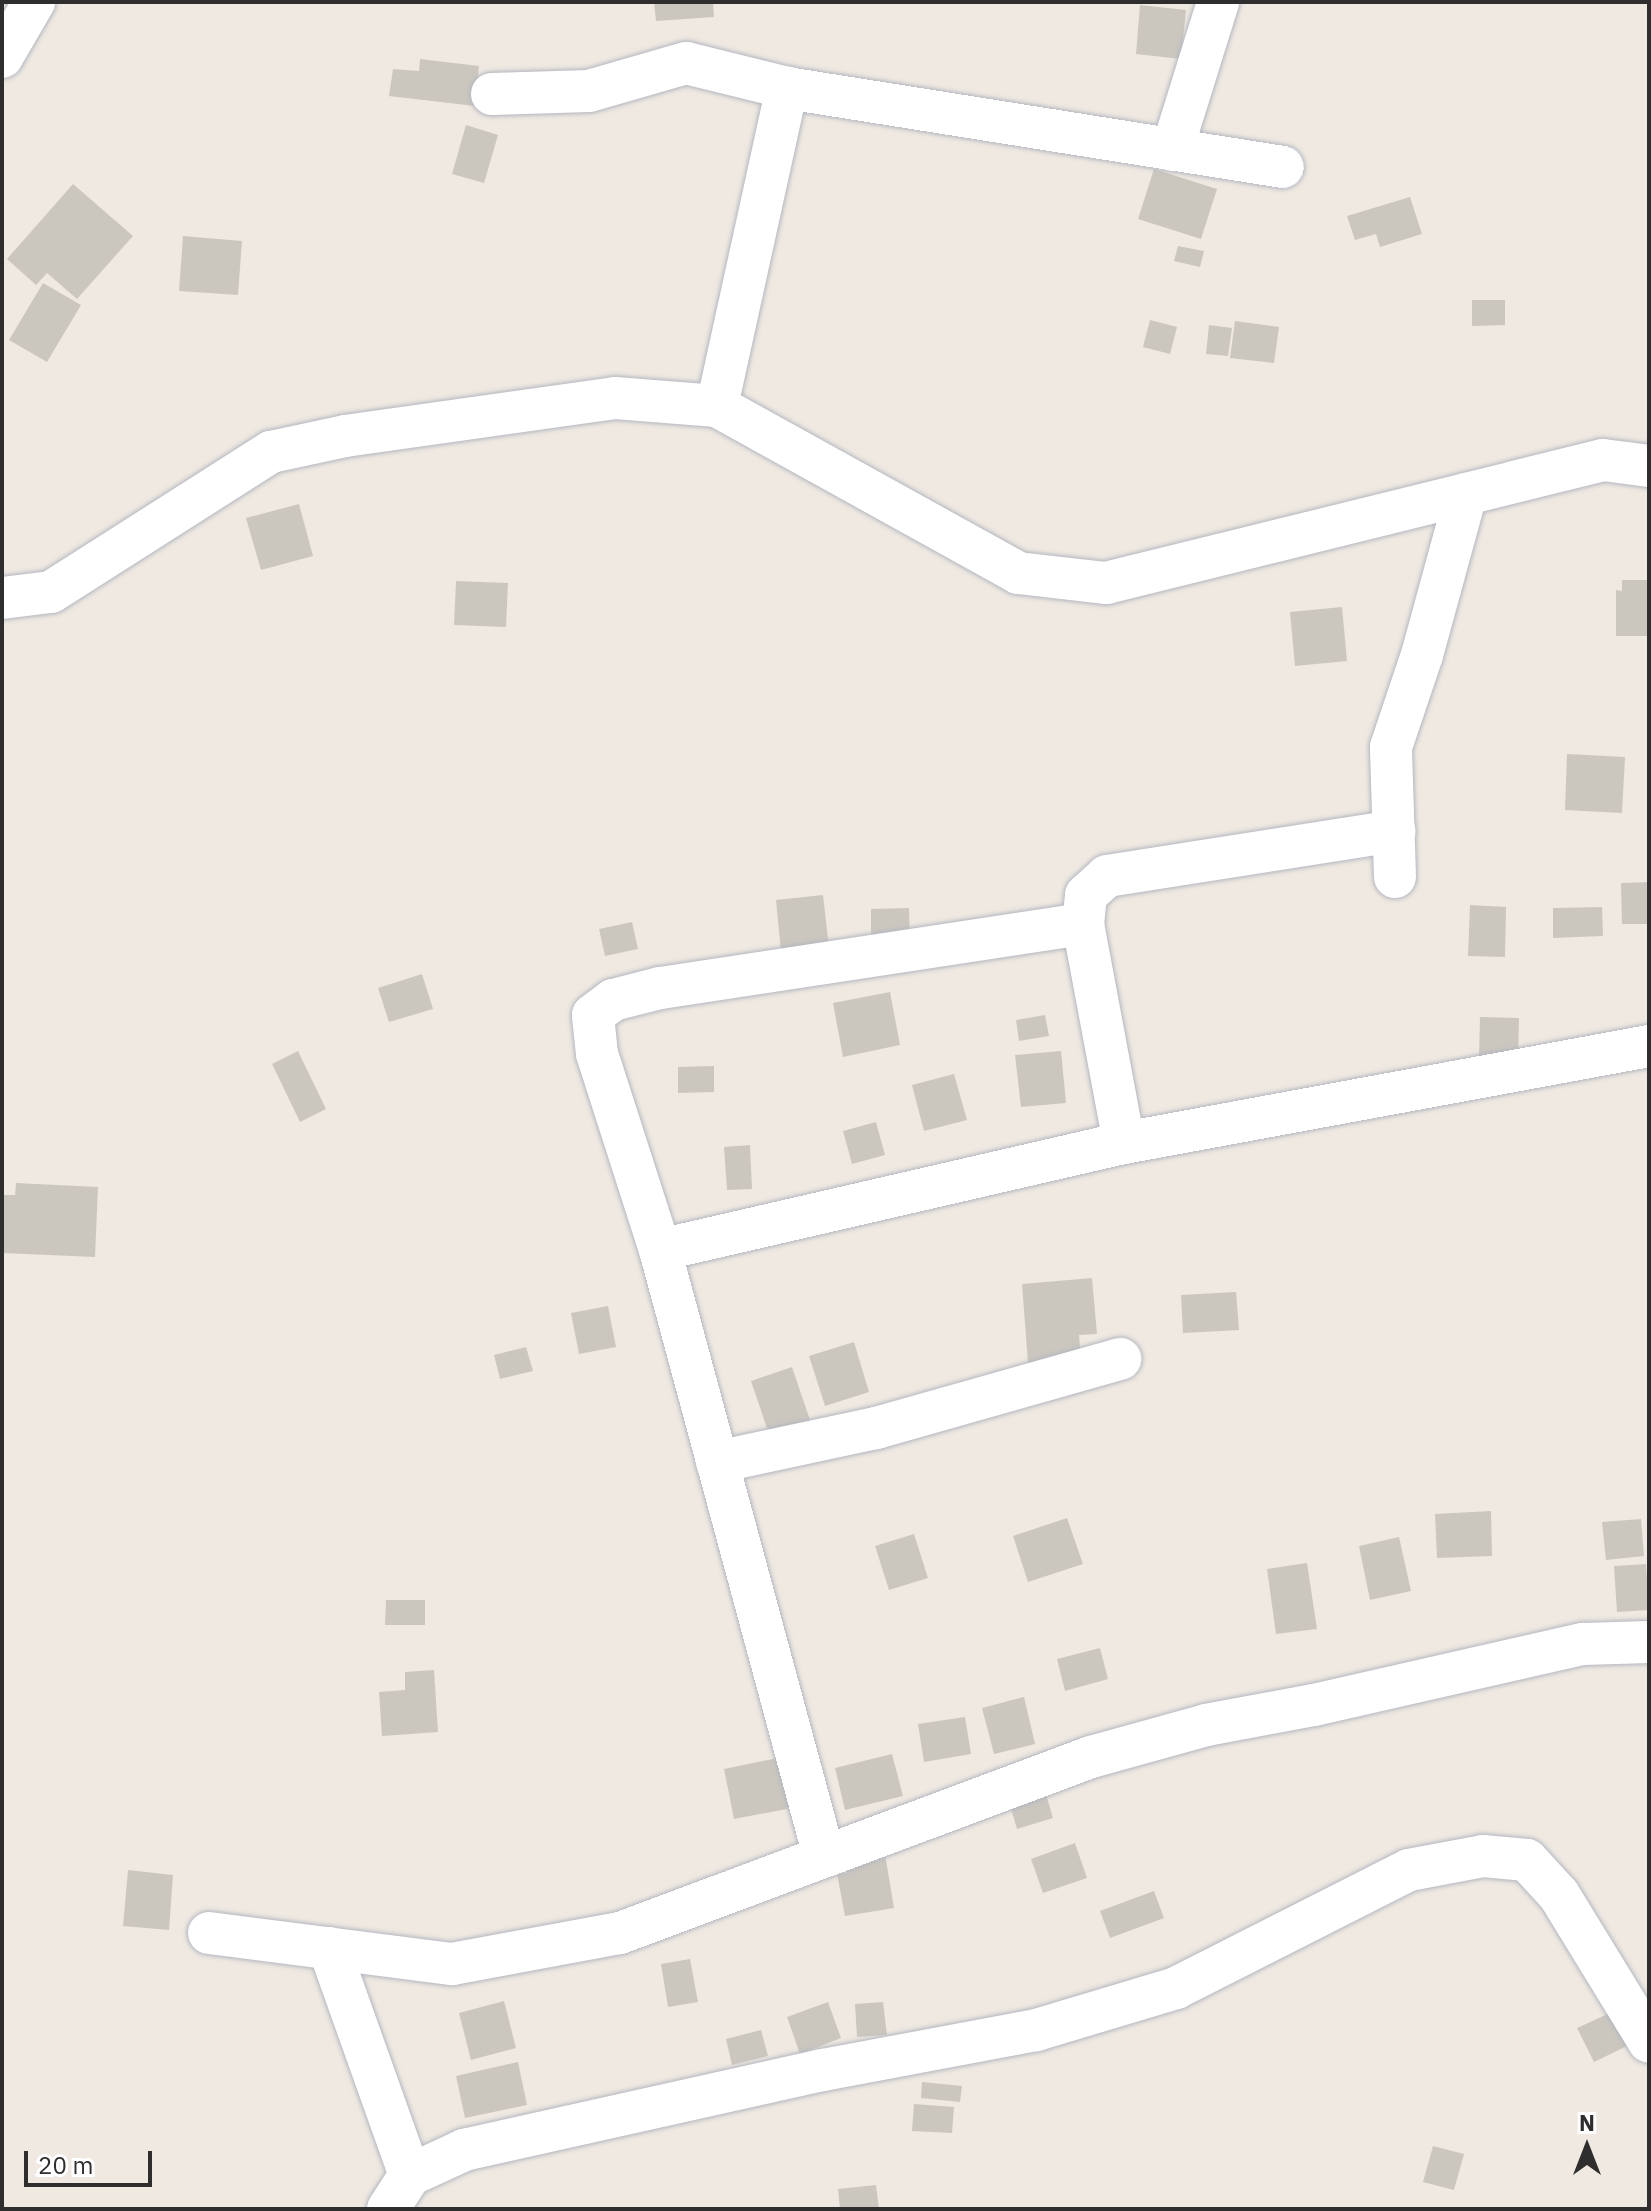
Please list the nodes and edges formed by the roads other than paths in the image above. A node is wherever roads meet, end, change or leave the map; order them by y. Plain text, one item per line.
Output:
1 (34, 2) edge
2 (1218, 2) edge
3 (2, 57) edge
4 (787, 88) junction
5 (492, 94) dead end
6 (1172, 150) junction
7 (1283, 167) dead end
8 (717, 406) junction
9 (1649, 466) edge
10 (1466, 494) junction
11 (2, 598) edge
12 (1394, 831) junction
13 (1395, 877) dead end
14 (1083, 924) junction
15 (1649, 1046) edge
16 (1124, 1143) junction
17 (660, 1250) junction
18 (1120, 1359) dead end
19 (717, 1462) junction
20 (1649, 1642) edge
21 (824, 1856) junction
22 (209, 1933) dead end
23 (329, 1948) junction
24 (1649, 2042) edge
25 (399, 2192) edge

1 - 3 street
2 - 6 street
4 - 5 street
4 - 6 street
4 - 8 street
6 - 7 street
8 - 10 street
8 - 11 street
9 - 10 street
10 - 12 street
12 - 13 street
12 - 14 street
14 - 16 street
14 - 17 street
15 - 16 street
16 - 17 street
17 - 19 street
18 - 19 street
19 - 21 street
20 - 21 street
21 - 23 street
22 - 23 street
23 - 25 street
24 - 25 street

